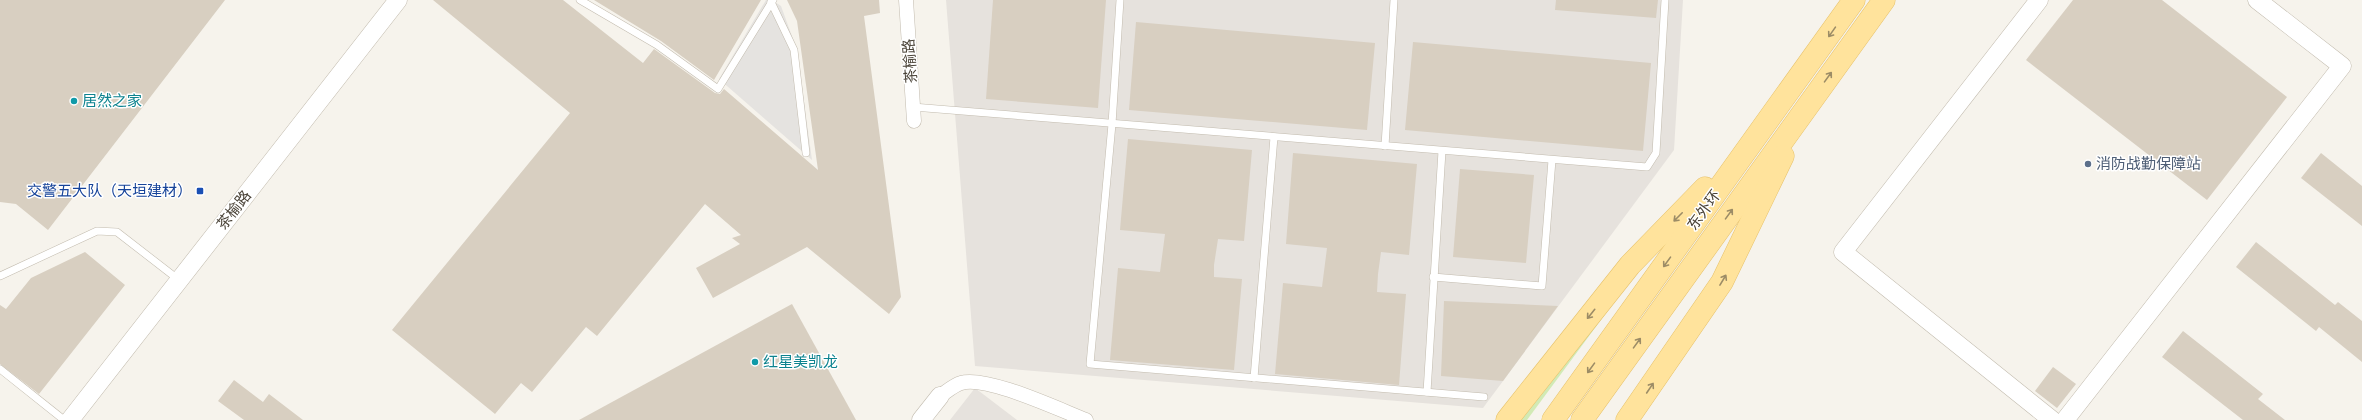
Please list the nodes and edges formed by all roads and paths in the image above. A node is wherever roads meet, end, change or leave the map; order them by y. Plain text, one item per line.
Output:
1 (580, 0) edge
2 (906, 0) edge
3 (1120, 0) edge
4 (1394, 0) edge
5 (1665, 0) edge
6 (1854, 0) edge
7 (1884, 0) edge
8 (2039, 0) edge
9 (2257, 0) edge
10 (395, 1) edge
11 (772, 1) edge
12 (1788, 94) junction
13 (913, 107) junction
14 (1805, 108) junction
15 (914, 121) dead end
16 (1112, 124) junction
17 (1274, 137) junction
18 (1385, 146) junction
19 (1442, 151) junction
20 (806, 153) dead end
21 (1552, 160) junction
22 (0, 276) edge
23 (1433, 277) junction
24 (179, 280) junction
25 (0, 369) edge
26 (1254, 378) junction
27 (1427, 392) junction
28 (940, 396) joint
29 (1484, 397) dead end
30 (64, 420) edge
31 (70, 420) edge
32 (921, 420) edge
33 (1086, 420) edge
34 (1507, 420) edge
35 (1553, 420) edge
36 (1582, 420) edge
37 (1627, 420) edge
38 (2052, 420) edge
39 (2065, 420) edge

1 - 11 lane
2 - 13 street, 茶榆路
3 - 16 lane
4 - 18 lane
5 - 21 lane
6 -> 12 main road, 东外环
14 -> 7 main road
8 - 38 street
9 - 39 street
10 - 24 street, 茶榆路
11 - 20 lane
12 -> 34 main road
12 -> 35 main road, 东外环
13 - 15 street, 茶榆路
13 - 16 lane
36 -> 14 main road
37 -> 14 main road
16 - 17 lane
16 - 26 lane
17 - 18 lane
17 - 26 lane
18 - 19 lane
19 - 21 lane
19 - 23 lane
21 - 23 lane
22 - 24 lane
23 - 27 lane
24 - 31 street, 茶榆路
25 - 30 lane
26 - 27 lane
27 - 29 lane
28 - 32 street
28 - 33 street

